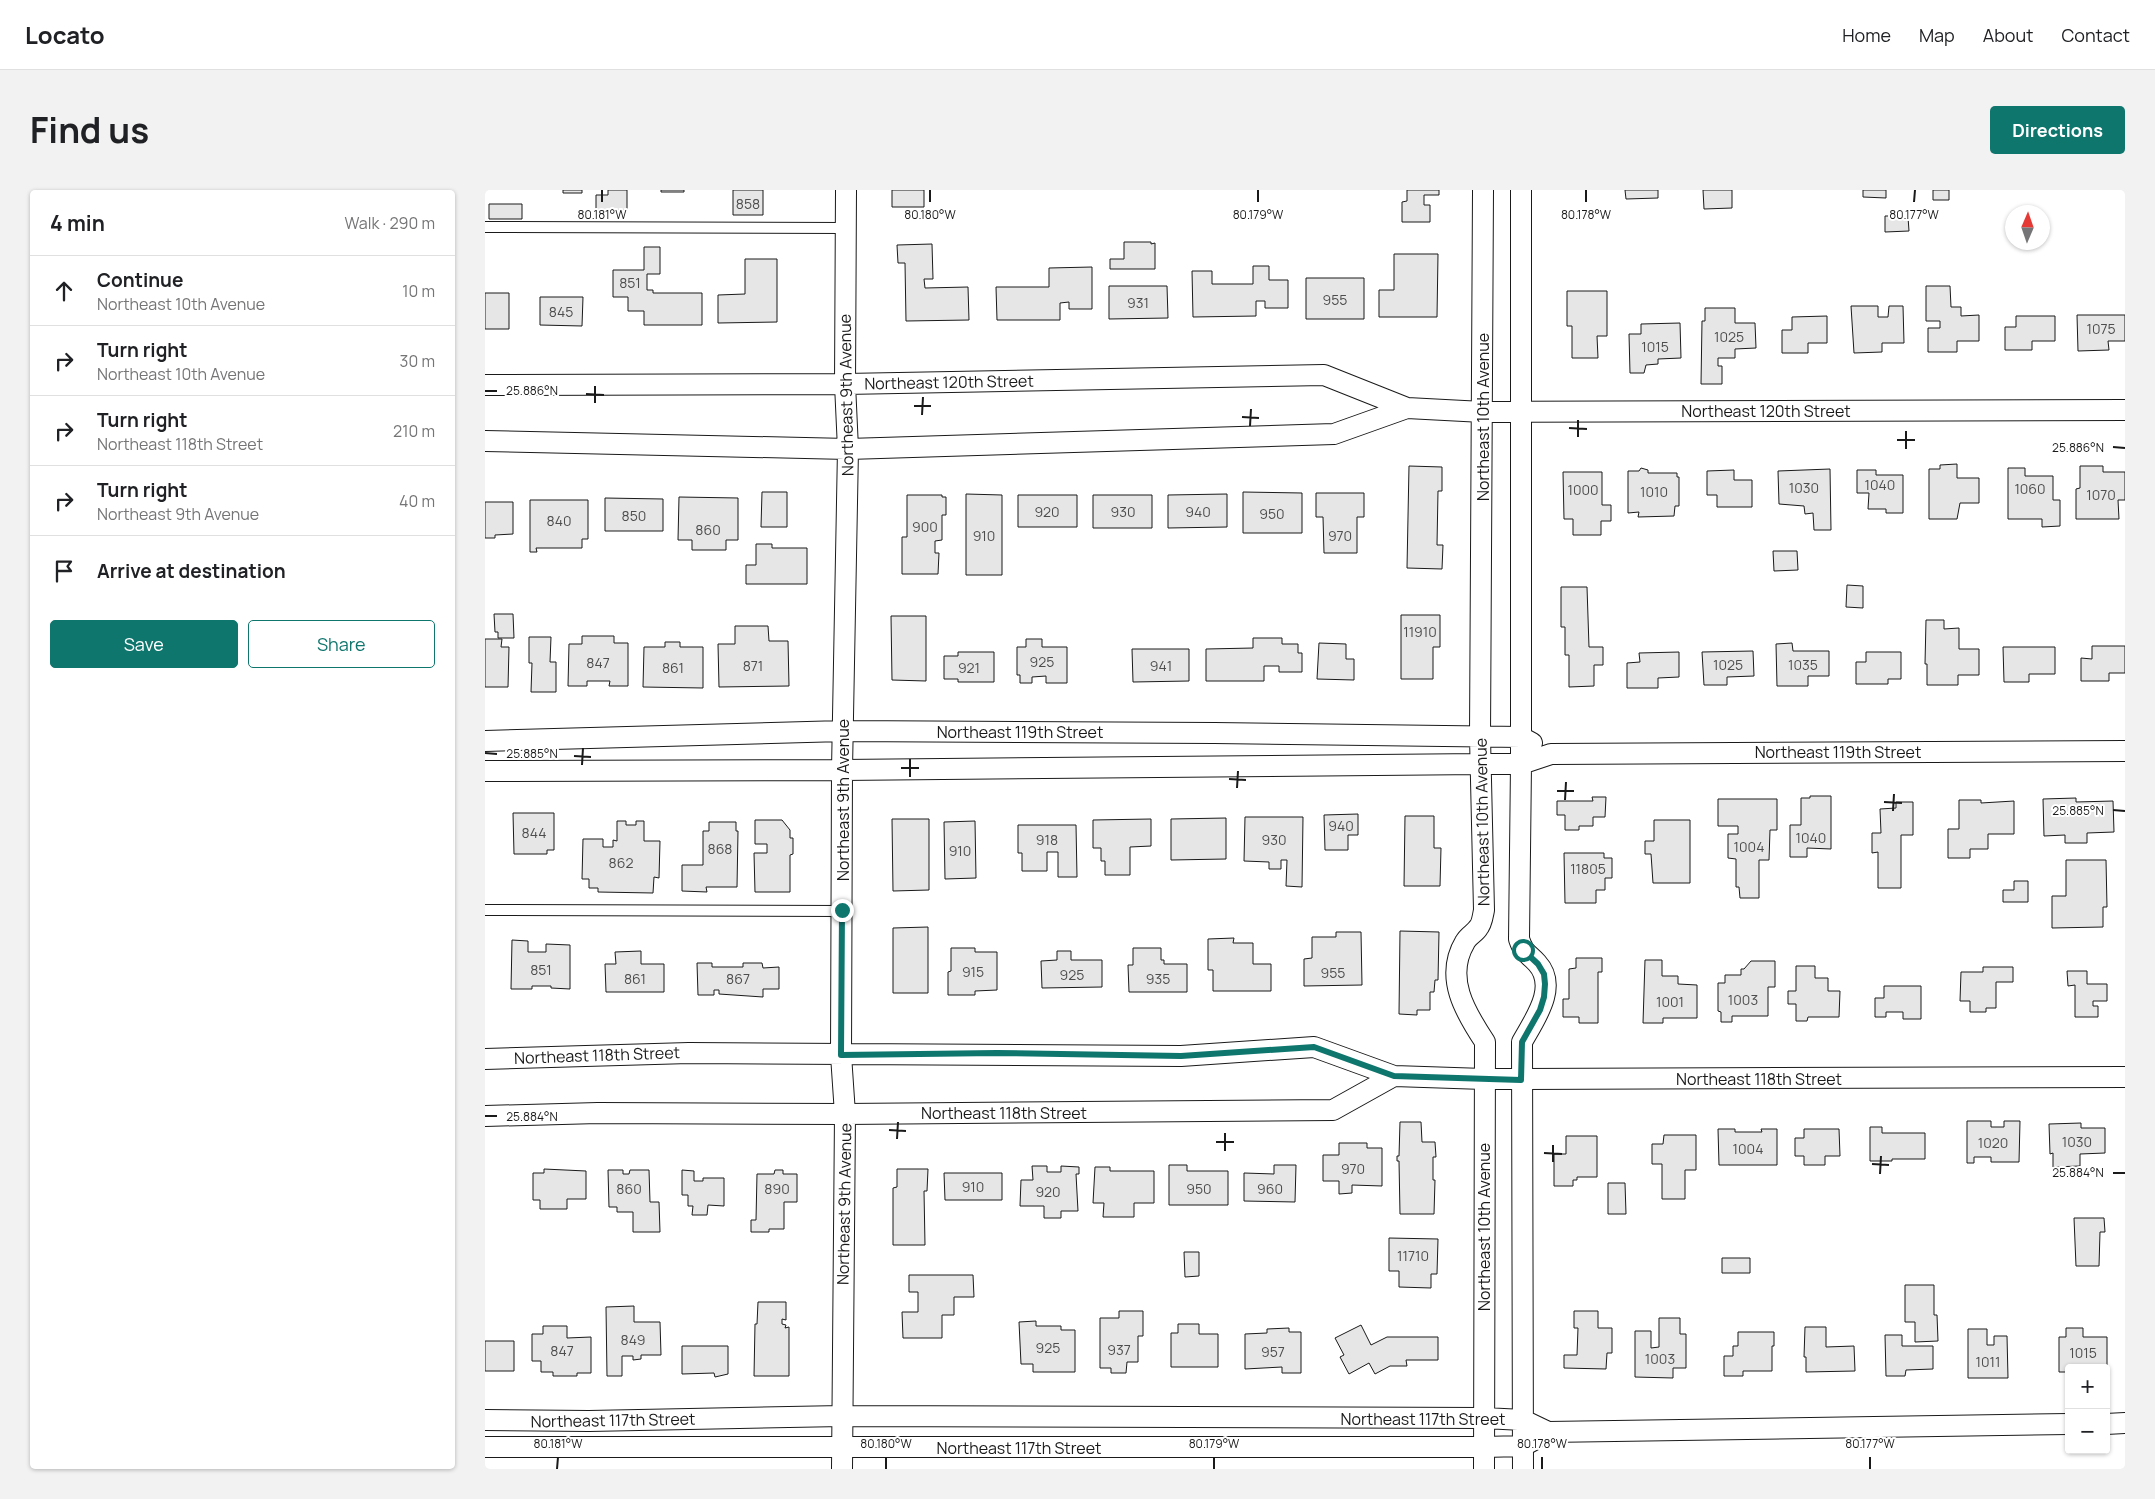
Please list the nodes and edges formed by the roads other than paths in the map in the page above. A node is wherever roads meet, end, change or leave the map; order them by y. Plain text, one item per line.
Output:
1 (846, 190) edge
2 (1483, 190) edge
3 (1521, 190) edge
4 (485, 227) edge
5 (845, 228) junction
6 (845, 384) junction
7 (485, 385) edge
8 (1407, 408) junction
9 (2125, 410) edge
10 (1483, 412) junction
11 (1522, 412) junction
12 (485, 441) edge
13 (848, 449) junction
14 (843, 731) junction
15 (1480, 736) junction
16 (1521, 737) junction
17 (485, 741) edge
18 (2125, 751) edge
19 (1551, 754) junction
20 (1481, 764) junction
21 (1521, 764) junction
22 (842, 770) junction
23 (485, 771) edge
24 (485, 910) edge
25 (842, 910) junction
26 (841, 1055) junction
27 (485, 1060) edge
28 (1394, 1076) junction
29 (2125, 1077) edge
30 (1484, 1080) junction
31 (1521, 1080) junction
32 (845, 1114) junction
33 (485, 1116) edge
34 (842, 1416) junction
35 (1484, 1418) junction
36 (485, 1420) edge
37 (1523, 1420) junction
38 (2125, 1423) edge
39 (2065, 1424) edge
40 (2110, 1424) edge
41 (1548, 1432) junction
42 (1523, 1446) junction
43 (485, 1447) edge
44 (1484, 1447) junction
45 (842, 1448) junction
46 (842, 1469) edge
47 (1484, 1469) edge
48 (1523, 1469) edge

1 - 5 street, Northeast 9th Avenue
2 - 10 street, Northeast 10th Avenue
3 - 11 street
4 - 5 lane
5 - 6 street, Northeast 9th Avenue
6 - 7 street, Northeast 120th Street
6 - 8 street, Northeast 120th Street
6 - 13 street, Northeast 9th Avenue
8 - 10 street, Northeast 120th Street
8 - 13 street, Northeast 120th Street
9 - 11 street, Northeast 120th Street
10 - 11 street, Northeast 120th Street
10 - 15 street, Northeast 10th Avenue
11 - 16 street
12 - 13 street, Northeast 120th Street
13 - 14 street, Northeast 9th Avenue
14 - 15 street, Northeast 119th Street
14 - 17 street, Northeast 119th Street
14 - 22 street, Northeast 9th Avenue
15 - 16 street, Northeast 119th Street
15 - 20 street, Northeast 10th Avenue
16 - 19 street, Northeast 119th Street
16 - 21 street
18 - 19 street, Northeast 119th Street
19 - 21 street, Northeast 119th Street
20 - 21 street, Northeast 119th Street
20 - 22 street, Northeast 119th Street
20 - 30 street, Northeast 10th Avenue
21 - 31 street
22 - 23 street, Northeast 119th Street
22 - 25 street, Northeast 9th Avenue
24 - 25 lane
25 - 26 street, Northeast 9th Avenue
26 - 27 street, Northeast 118th Street
26 - 28 street, Northeast 118th Street
26 - 32 street, Northeast 9th Avenue
28 - 30 street, Northeast 118th Street
28 - 32 street, Northeast 118th Street
29 - 31 street, Northeast 118th Street
30 - 31 street, Northeast 118th Street
30 - 35 street, Northeast 10th Avenue
31 - 37 street
32 - 33 street, Northeast 118th Street
32 - 34 street, Northeast 9th Avenue
34 - 35 street, Northeast 117th Street
34 - 36 street, Northeast 117th Street
34 - 45 street, Northeast 9th Avenue
35 - 37 street, Northeast 117th Street
35 - 44 street, Northeast 10th Avenue
37 - 41 street, Northeast 117th Street
37 - 42 street
38 - 40 street
39 - 41 street, Northeast 117th Street
41 - 42 street, Northeast 117th Street
42 - 44 street, Northeast 117th Street
42 - 48 street
43 - 45 street, Northeast 117th Street
44 - 45 street, Northeast 117th Street
44 - 47 street, Northeast 10th Avenue
45 - 46 street, Northeast 9th Avenue

